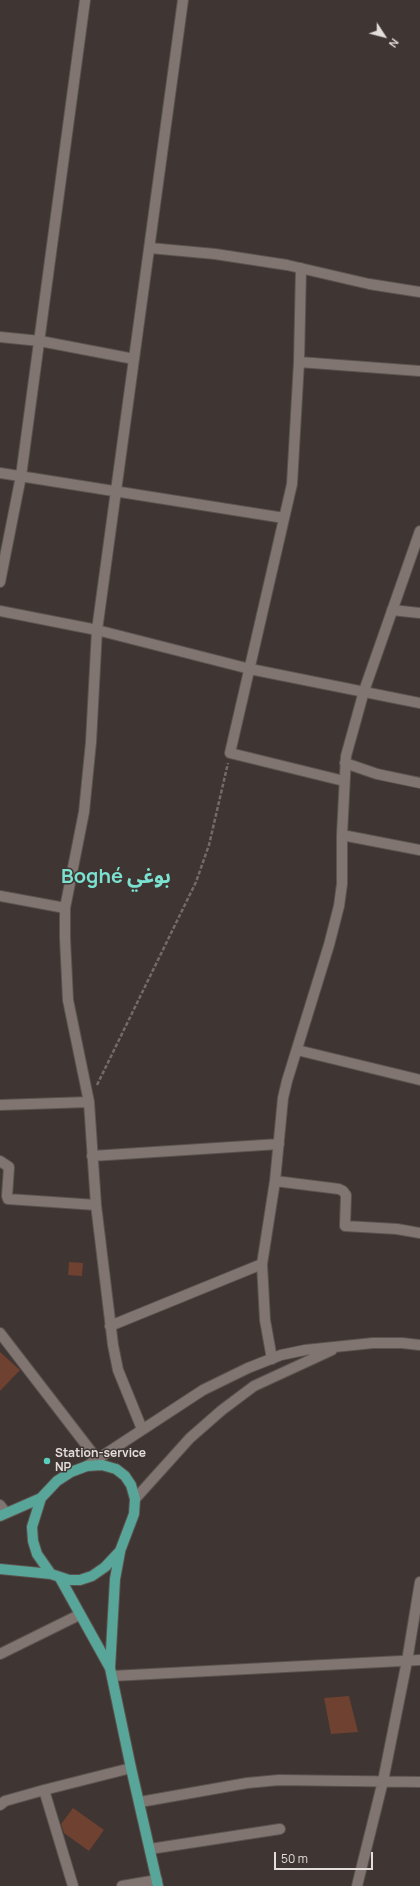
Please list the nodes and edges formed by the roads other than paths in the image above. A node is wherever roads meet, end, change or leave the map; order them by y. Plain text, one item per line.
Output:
1 (85, 0) edge
2 (183, 0) edge
3 (150, 248) junction
4 (301, 268) junction
5 (420, 292) edge
6 (0, 338) edge
7 (40, 341) junction
8 (134, 359) junction
9 (299, 362) junction
10 (420, 371) edge
11 (0, 473) edge
12 (21, 476) junction
13 (115, 492) junction
14 (284, 518) junction
15 (420, 531) edge
16 (0, 582) edge
17 (392, 610) junction
18 (0, 611) edge
19 (420, 614) edge
20 (97, 630) junction
21 (250, 669) junction
22 (364, 691) junction
23 (420, 703) edge
24 (345, 763) junction
25 (344, 781) junction
26 (420, 783) edge
27 (342, 835) junction
28 (420, 850) edge
29 (0, 896) edge
30 (65, 908) junction
31 (297, 1050) junction
32 (420, 1080) edge
33 (89, 1102) junction
34 (0, 1105) edge
35 (279, 1144) junction
36 (92, 1156) junction
37 (0, 1161) edge
38 (274, 1181) junction
39 (96, 1205) junction
40 (420, 1233) edge
41 (262, 1264) junction
42 (110, 1326) junction
43 (0, 1333) edge
44 (420, 1345) edge
45 (339, 1346) junction
46 (272, 1359) junction
47 (142, 1429) junction
48 (97, 1459) junction
49 (87, 1466) junction
50 (41, 1498) junction
51 (135, 1499) junction
52 (2, 1511) edge
53 (120, 1551) junction
54 (0, 1569) edge
55 (55, 1576) junction
56 (420, 1582) edge
57 (79, 1614) junction
58 (0, 1654) edge
59 (420, 1660) edge
60 (407, 1661) junction
61 (111, 1672) junction
62 (131, 1768) junction
63 (383, 1781) junction
64 (420, 1782) edge
65 (44, 1790) junction
66 (2, 1800) edge
67 (140, 1802) junction
68 (280, 1829) dead end
69 (150, 1849) junction
70 (158, 1883) edge
71 (73, 1886) edge
72 (122, 1886) edge
73 (357, 1886) edge

1 - 7 street
2 - 3 street
3 - 4 street
3 - 8 street
4 - 5 street
4 - 9 street
6 - 7 street
7 - 8 street
7 - 12 street
8 - 13 street
9 - 10 street
9 - 14 street
11 - 12 street
12 - 13 street
12 - 16 street
13 - 14 street
13 - 20 street
14 - 21 street
15 - 17 street
17 - 19 street
17 - 22 street
18 - 20 street
20 - 21 street
20 - 30 street
21 - 22 street
21 - 25 street
22 - 23 street
22 - 24 street
24 - 25 street
24 - 26 street
25 - 27 street
27 - 28 street
27 - 31 street
29 - 30 street
30 - 33 street
31 - 32 street
31 - 35 street
33 - 34 street
33 - 36 street
35 - 36 street
35 - 38 street
36 - 39 street
37 - 39 street
38 - 40 street
38 - 41 street
39 - 42 street
41 - 42 street
41 - 46 street
42 - 47 street
43 - 48 street
44 - 45 street
45 - 46 street
45 - 51 street
46 - 47 street
47 - 48 street
48 - 49 street
49 - 50 main road
49 - 51 main road
50 - 52 main road
50 - 55 main road
51 - 53 main road
53 - 55 main road
53 - 61 main road
54 - 55 main road
55 - 57 main road
56 - 60 street
57 - 58 street
57 - 61 main road
59 - 60 street
60 - 61 street
60 - 63 street
61 - 62 main road
62 - 65 street
62 - 67 main road
63 - 64 street
63 - 67 street
63 - 73 street
65 - 66 street
65 - 71 street
67 - 69 main road
68 - 69 street
69 - 70 main road
70 - 72 street

